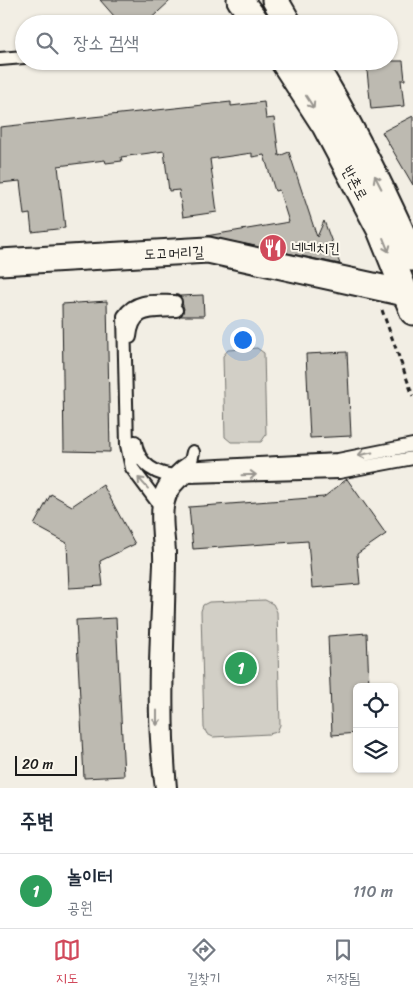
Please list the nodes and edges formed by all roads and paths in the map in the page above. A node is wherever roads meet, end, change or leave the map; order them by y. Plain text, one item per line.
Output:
1 (240, 0) edge
2 (275, 0) edge
3 (251, 15) edge
4 (284, 15) edge
5 (15, 58) edge
6 (0, 59) edge
7 (289, 70) edge
8 (318, 70) edge
9 (413, 258) edge
10 (0, 262) edge
11 (409, 302) edge
12 (382, 309) dead end
13 (413, 396) edge
14 (413, 445) edge
15 (193, 452) dead end
16 (413, 458) edge
17 (180, 473) junction
18 (159, 502) junction
19 (168, 524) junction
20 (163, 786) edge

1 - 3 street
2 - 4 street
5 - 6 lane
7 -> 11 street, 반촌로
9 -> 8 street, 반촌로
10 - 11 street, 도고머리길
12 - 13 path
14 -> 17 lane
15 - 17 lane
17 -> 16 lane
17 - 18 lane
18 -> 17 lane
17 - 19 lane
18 - 19 lane
18 -> 20 lane
19 - 20 lane

